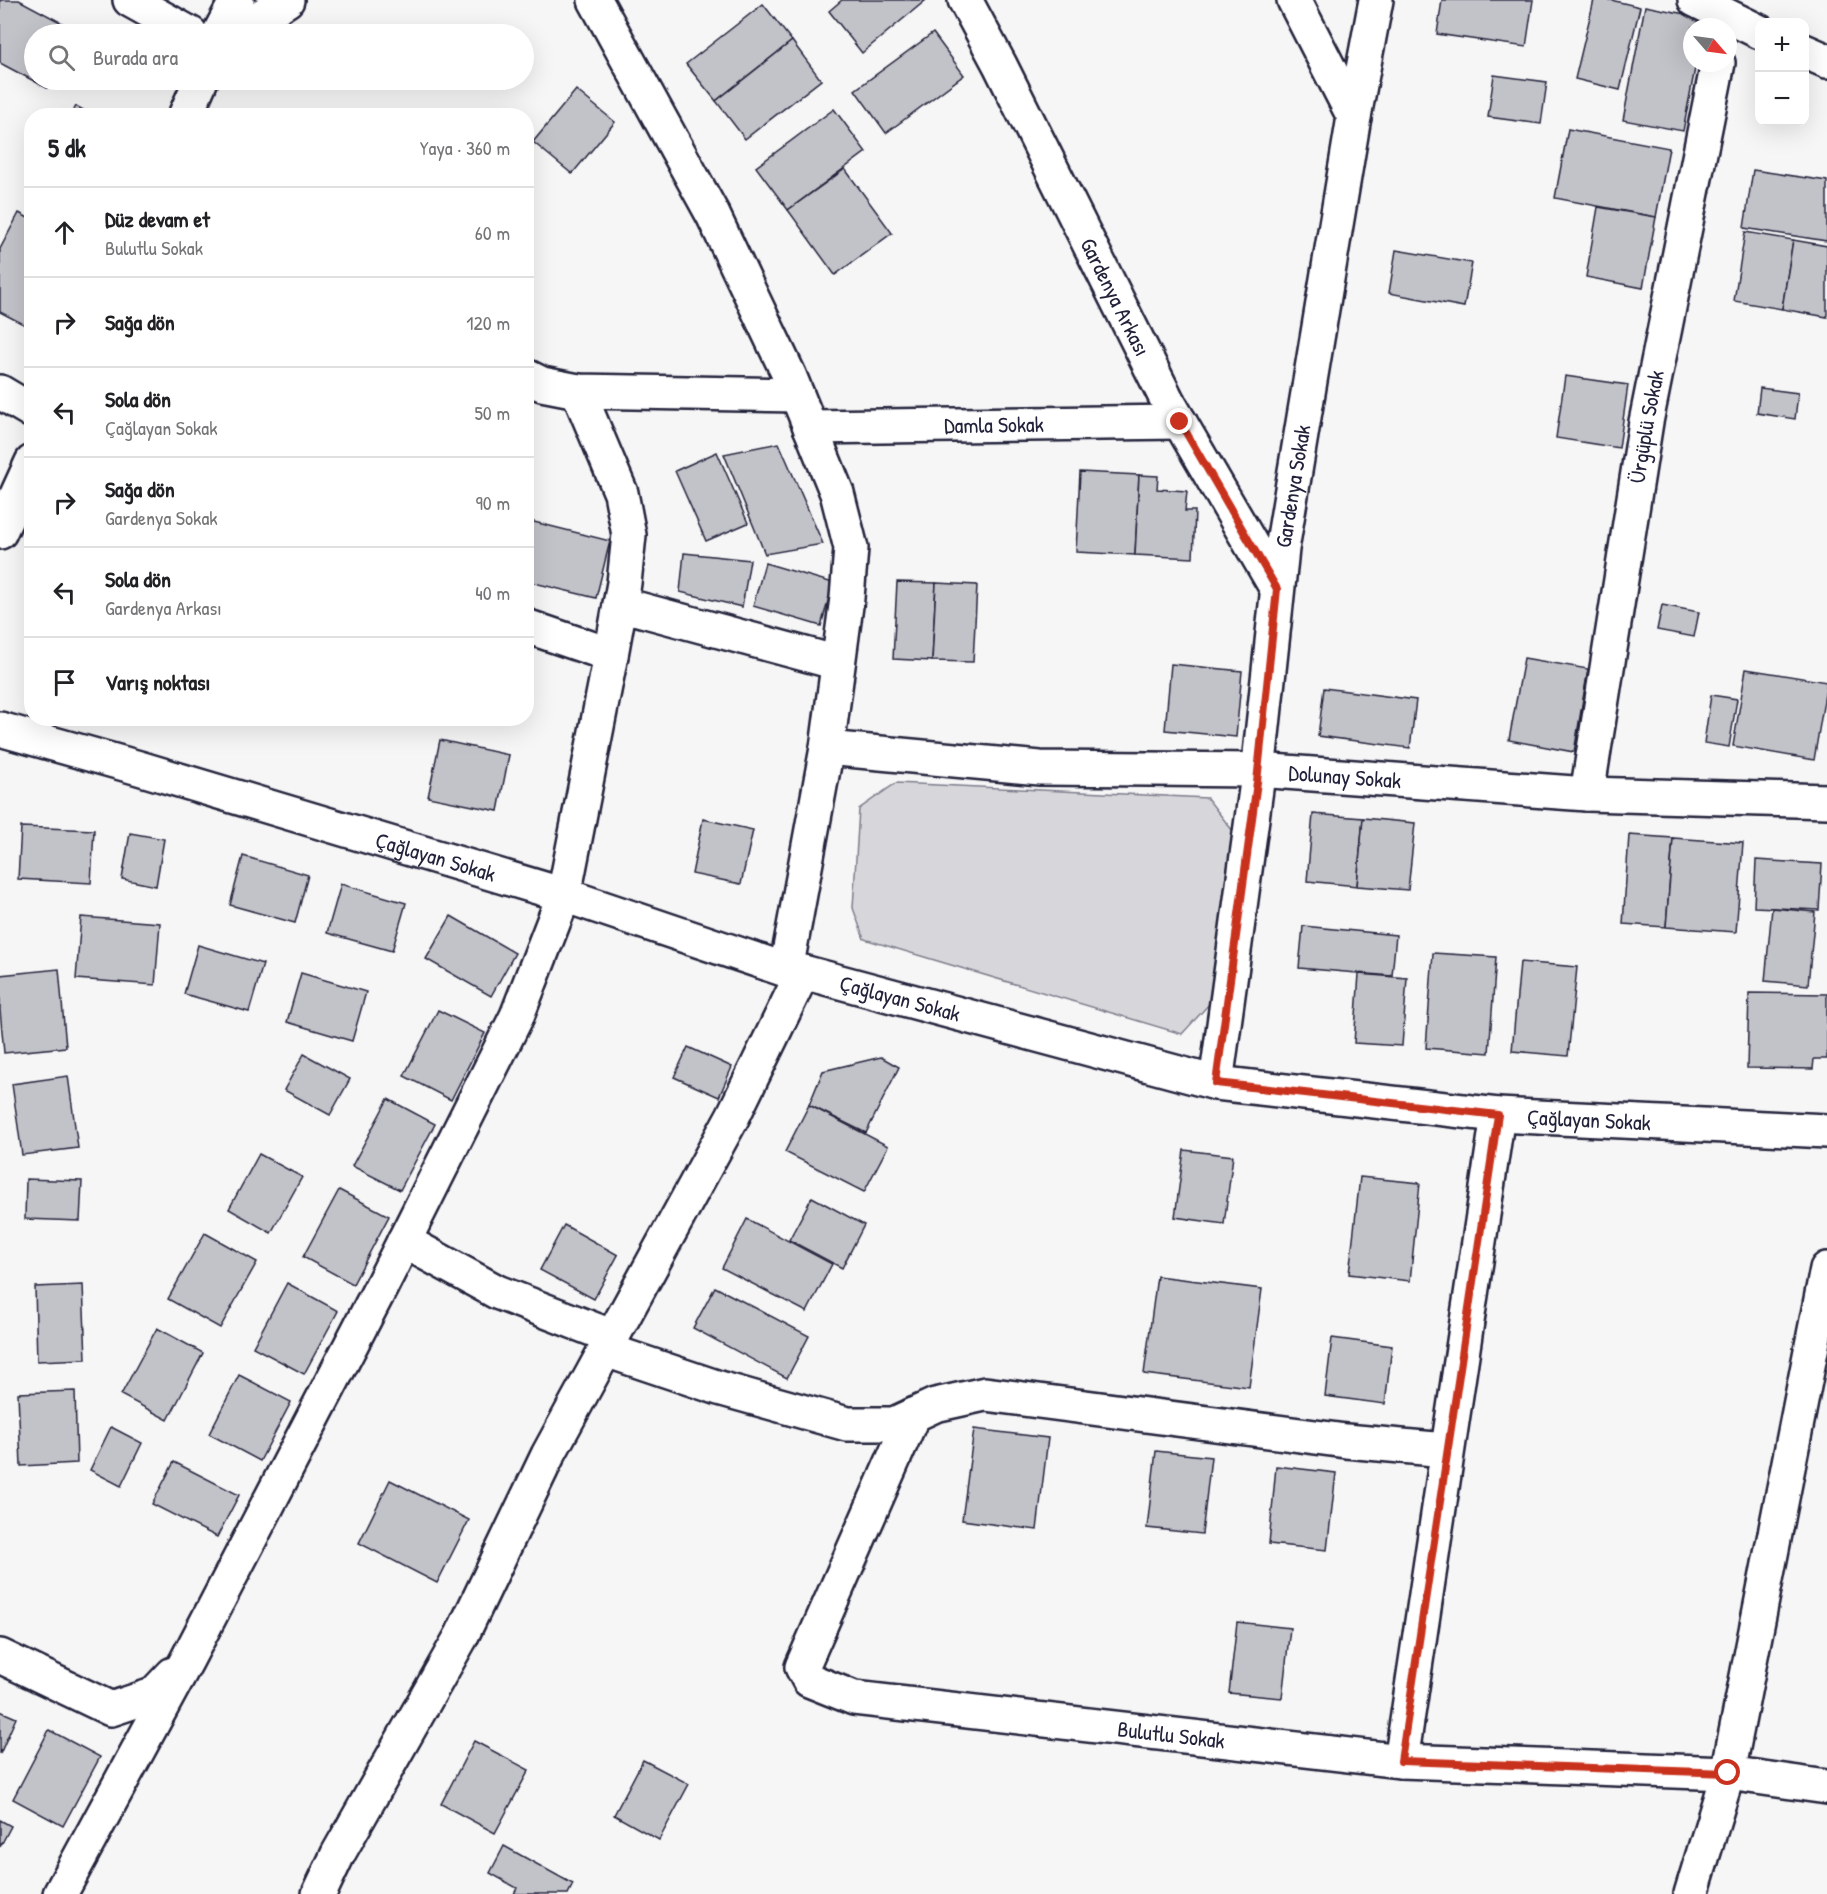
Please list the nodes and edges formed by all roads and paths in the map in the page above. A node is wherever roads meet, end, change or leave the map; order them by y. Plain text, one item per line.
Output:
1 (130, 0) edge
2 (237, 0) edge
3 (287, 0) edge
4 (595, 0) edge
5 (965, 0) edge
6 (1294, 0) edge
7 (1376, 0) edge
8 (1695, 0) edge
9 (1729, 15) edge
10 (173, 24) edge
11 (224, 24) edge
12 (250, 24) edge
13 (1755, 29) edge
14 (1809, 53) edge
15 (1827, 61) edge
16 (1716, 72) edge
17 (197, 90) edge
18 (189, 108) edge
19 (1354, 117) junction
20 (534, 380) edge
21 (0, 392) edge
22 (578, 392) junction
23 (797, 394) junction
24 (24, 406) edge
25 (1180, 422) junction
26 (810, 427) junction
27 (24, 482) edge
28 (0, 532) edge
29 (1277, 589) junction
30 (620, 604) junction
31 (534, 630) edge
32 (611, 655) junction
33 (838, 663) junction
34 (0, 729) edge
35 (827, 748) junction
36 (1258, 770) junction
37 (1587, 794) junction
38 (1827, 801) edge
39 (564, 895) junction
40 (794, 971) junction
41 (1216, 1083) junction
42 (1498, 1115) junction
43 (1827, 1131) edge
44 (404, 1242) junction
45 (1827, 1269) edge
46 (609, 1344) junction
47 (913, 1415) junction
48 (1446, 1450) junction
49 (0, 1656) edge
50 (187, 1660) junction
51 (1401, 1761) junction
52 (1728, 1773) junction
53 (1823, 1790) edge
54 (60, 1894) edge
55 (319, 1894) edge
56 (1690, 1894) edge

1 - 10 street
2 - 11 street
3 - 12 street
4 - 23 street
5 - 25 street, Gardenya Arkası
6 - 19 street
7 - 19 street, Gardenya Sokak
8 - 9 street
9 - 13 street
14 - 15 street
16 - 37 street, Ürgüplü Sokak
17 - 18 street
19 - 29 street, Gardenya Sokak
20 - 22 street
21 - 24 street
22 - 23 street
22 - 30 street
23 - 26 street
25 - 26 street, Damla Sokak
25 - 29 street, Gardenya Arkası
26 - 33 street
27 - 28 street
29 - 36 street, Gardenya Sokak
30 - 32 street
30 - 33 street
31 - 32 street
32 - 39 street
33 - 35 street
34 - 39 street, Çağlayan Sokak
35 - 36 street, Dolunay Sokak
35 - 40 street
36 - 37 street, Dolunay Sokak
36 - 41 street, Gardenya Sokak
37 - 38 street, Dolunay Sokak
39 - 40 street, Çağlayan Sokak
39 - 44 street
40 - 41 street, Çağlayan Sokak
40 - 46 street
41 - 42 street, Çağlayan Sokak
42 - 43 street, Çağlayan Sokak
42 - 48 street
44 - 46 street
44 - 50 street
45 - 52 street
46 - 47 street
46 - 55 street
47 - 48 street
47 - 51 street, Bulutlu Sokak
48 - 51 street
49 - 50 street
50 - 54 street
51 - 52 street, Bulutlu Sokak
52 - 53 street, Bulutlu Sokak
52 - 56 street

